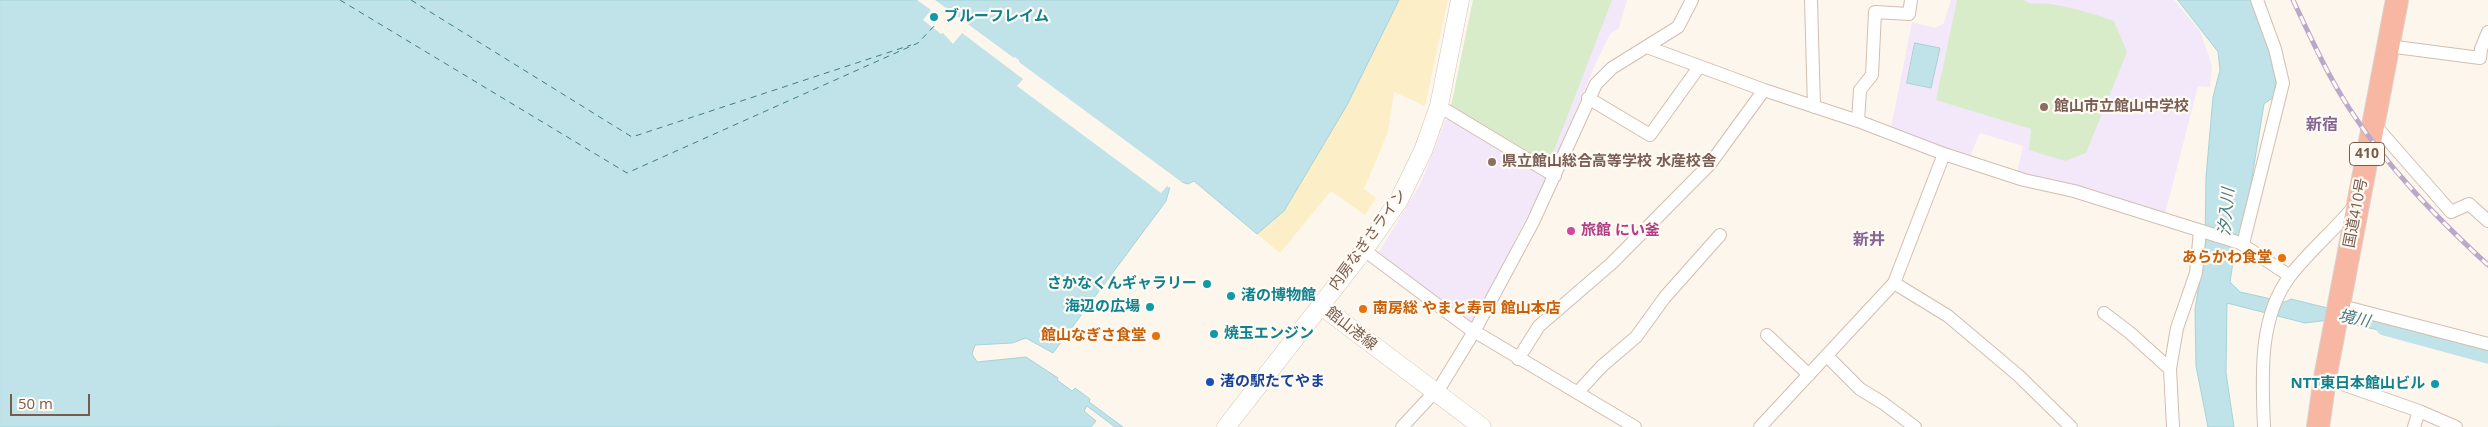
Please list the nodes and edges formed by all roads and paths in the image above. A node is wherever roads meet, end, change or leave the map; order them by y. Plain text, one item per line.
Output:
1 (1460, 0) edge
2 (1692, 0) edge
3 (1811, 0) edge
4 (1910, 0) edge
5 (2257, 0) edge
6 (2397, 0) edge
7 (2488, 32) edge
8 (2388, 46) junction
9 (1647, 47) junction
10 (2485, 51) edge
11 (1699, 66) junction
12 (1764, 90) junction
13 (1588, 98) junction
14 (1439, 106) junction
15 (1814, 107) junction
16 (1858, 121) junction
17 (2372, 122) junction
18 (1944, 154) junction
19 (1555, 176) junction
20 (2359, 200) junction
21 (2488, 221) edge
22 (2202, 232) junction
23 (1720, 235) dead end
24 (2242, 244) junction
25 (1364, 250) junction
26 (2290, 276) junction
27 (1894, 283) junction
28 (1320, 305) junction
29 (2337, 312) junction
30 (2104, 313) dead end
31 (1475, 330) junction
32 (1767, 335) dead end
33 (2488, 344) edge
34 (1827, 356) junction
35 (1518, 359) junction
36 (2170, 369) junction
37 (1809, 375) junction
38 (2325, 378) junction
39 (1578, 392) junction
40 (1433, 393) junction
41 (2420, 411) junction
42 (1226, 427) edge
43 (1402, 427) edge
44 (1482, 427) edge
45 (1635, 427) edge
46 (1760, 427) edge
47 (1915, 427) edge
48 (2071, 427) edge
49 (2173, 427) edge
50 (2264, 427) edge
51 (2318, 427) edge
52 (2414, 427) edge
53 (2456, 427) edge

1 - 14 main road, 内房なぎさライン
2 - 9 street
3 - 15 street
4 - 16 street
5 - 24 street
6 - 8 highway, 国道410号 / 410
7 - 10 street
8 - 10 street
8 - 17 highway, 国道410号 / 410
9 - 11 street
9 - 13 street
11 - 12 street
11 - 13 street
12 - 15 street
12 - 35 street
13 - 19 street
14 - 19 street
14 - 25 main road, 内房なぎさライン
15 - 16 street
16 - 18 street
17 - 20 highway, 国道410号 / 410
17 - 21 street
18 - 22 street
18 - 27 street
19 - 31 street
20 - 26 street
20 - 29 highway, 国道410号 / 410
22 - 24 street
22 - 36 street
23 - 39 street
24 - 26 street
25 - 28 main road, 内房なぎさライン
25 - 31 street
26 - 50 street
27 - 34 street
27 - 48 street
28 - 40 main road, 館山港線
28 - 42 main road, 館山港線
29 - 33 street
29 - 38 highway, 国道410号 / 410
30 - 36 street
31 - 35 street
31 - 40 street
32 - 37 street
34 - 37 street
34 - 47 street
35 - 39 street
36 - 49 street
37 - 46 street
38 - 41 street
38 - 51 highway, 国道410号 / 410
39 - 45 street
40 - 43 street
40 - 44 main road, 館山港線
41 - 52 street
41 - 53 street

